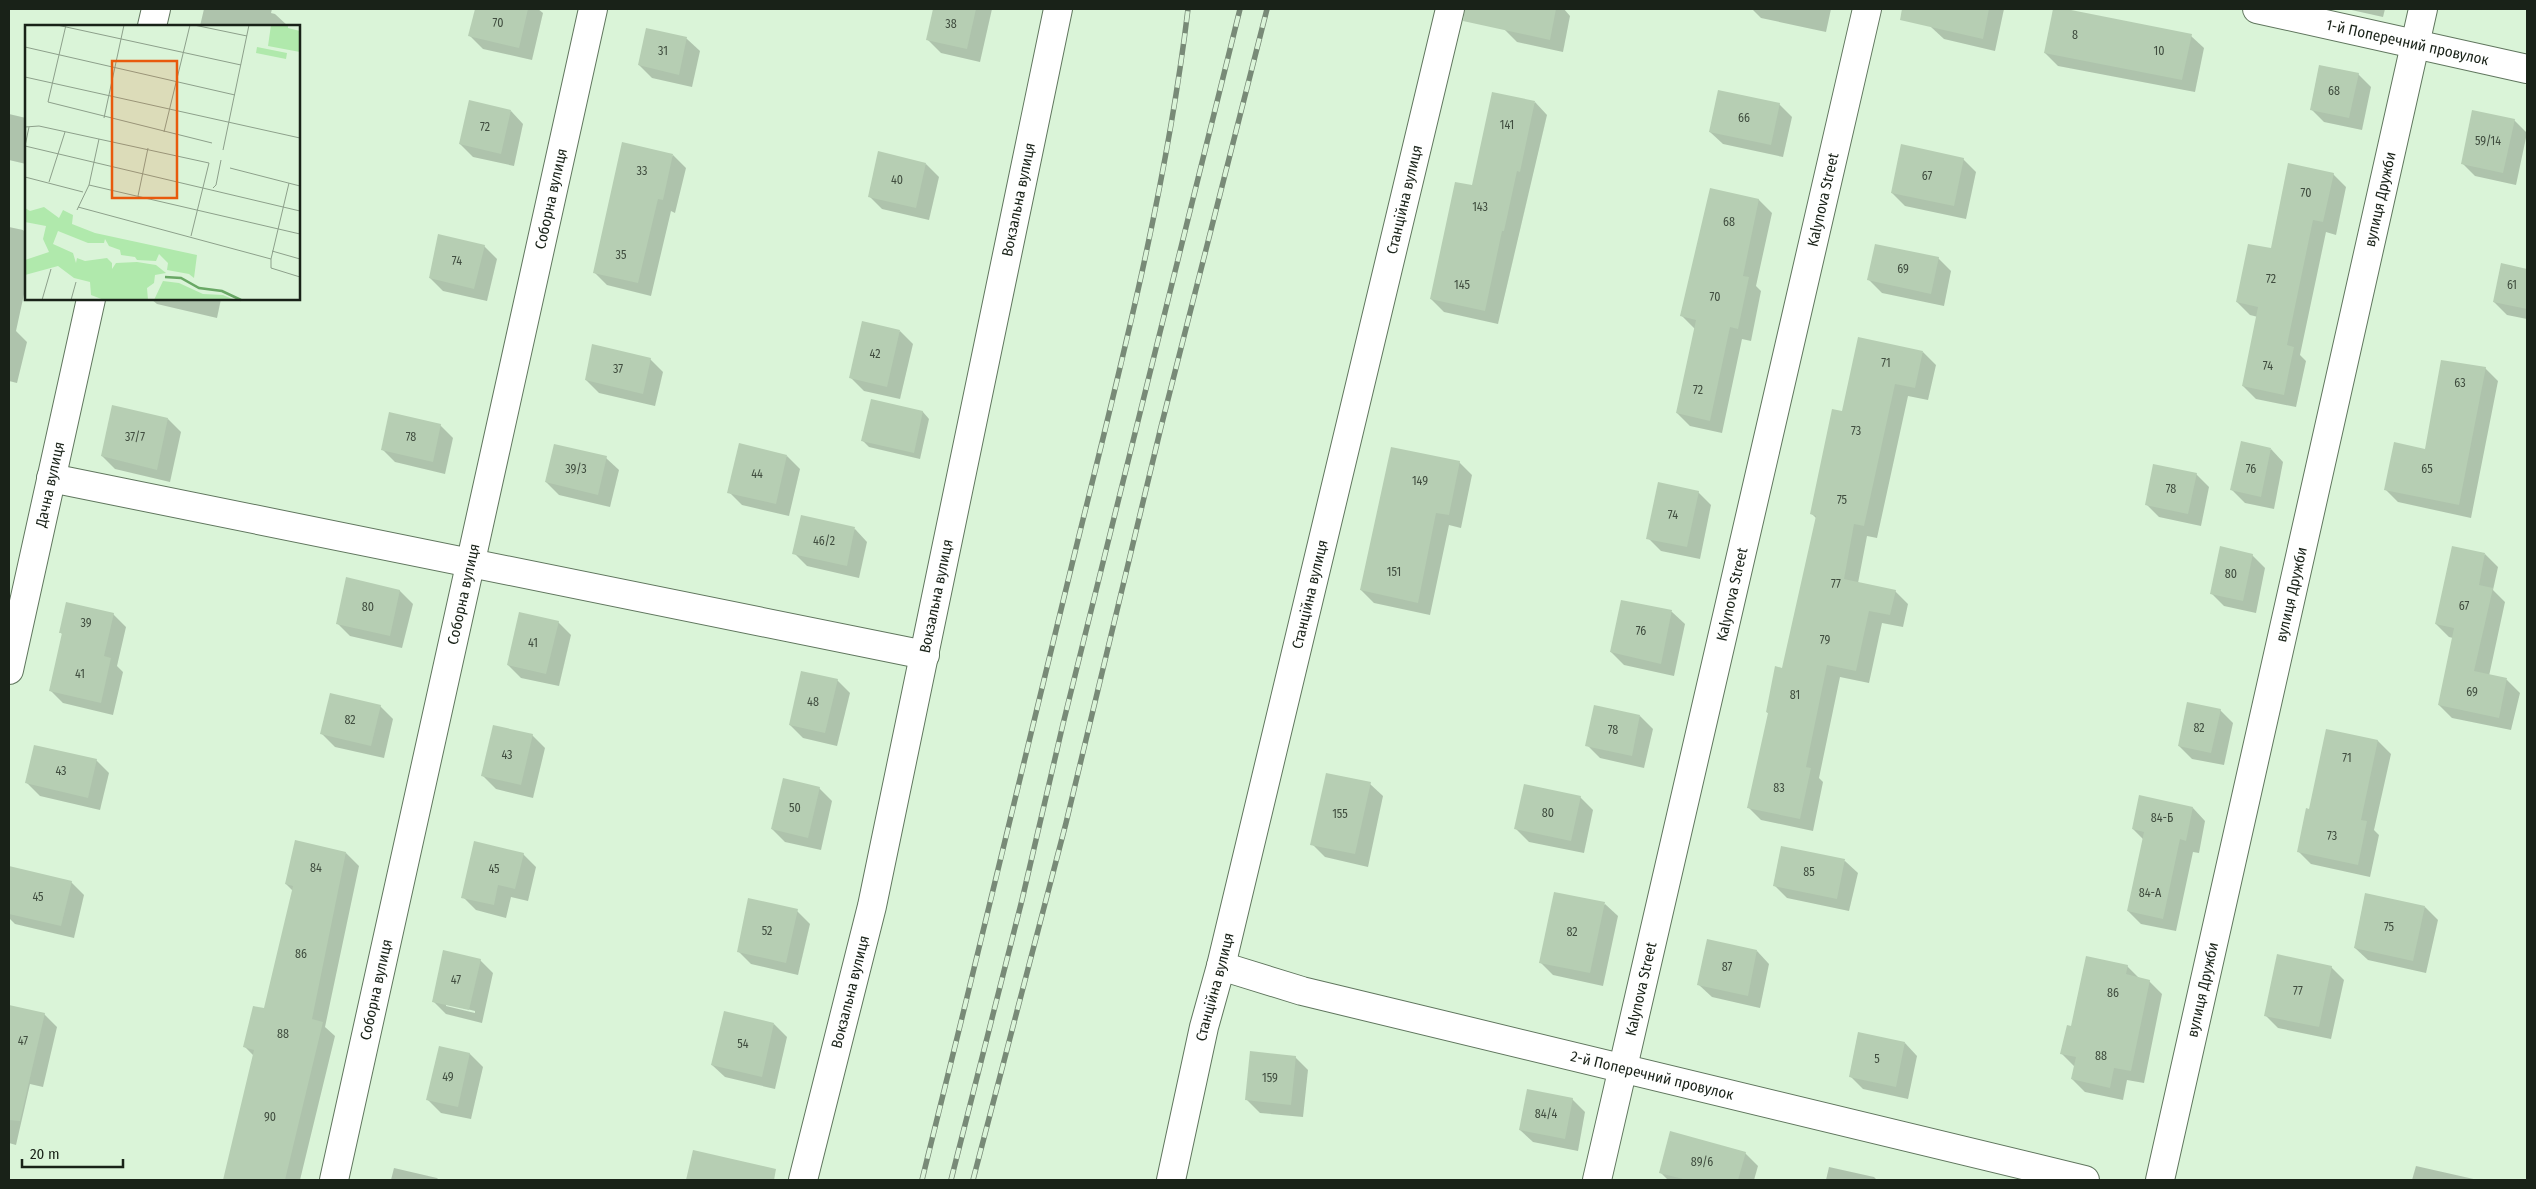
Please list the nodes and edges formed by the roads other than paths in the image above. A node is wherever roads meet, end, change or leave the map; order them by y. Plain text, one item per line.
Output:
1 (156, 9) edge
2 (593, 9) edge
3 (1058, 9) edge
4 (1450, 9) edge
5 (1867, 9) edge
6 (2257, 9) edge
7 (2423, 9) edge
8 (152, 25) edge
9 (2416, 43) junction
10 (2527, 69) edge
11 (91, 300) edge
12 (51, 478) junction
13 (469, 563) junction
14 (925, 655) junction
15 (9, 670) edge
16 (1221, 966) junction
17 (1623, 1067) junction
18 (334, 1180) edge
19 (803, 1180) edge
20 (1171, 1180) edge
21 (1597, 1180) edge
22 (2085, 1180) edge
23 (2160, 1180) edge

1 - 8 street
2 - 13 street, Соборна вулиця
3 - 14 street, Вокзальна вулиця
4 - 16 street, Станційна вулиця
5 - 17 street, Kalynova Street
6 - 9 street, 1-й Поперечний провулок
7 - 9 street, вулиця Дружби
9 - 10 street, 1-й Поперечний провулок
9 - 23 street, вулиця Дружби
11 - 12 street, Дачна вулиця
12 - 13 street
12 - 15 street, Дачна вулиця
13 - 14 street
13 - 18 street, Соборна вулиця
14 - 19 street, Вокзальна вулиця
16 - 17 street, 2-й Поперечний провулок
16 - 20 street, Станційна вулиця
17 - 21 street, Kalynova Street
17 - 22 street, 2-й Поперечний провулок

